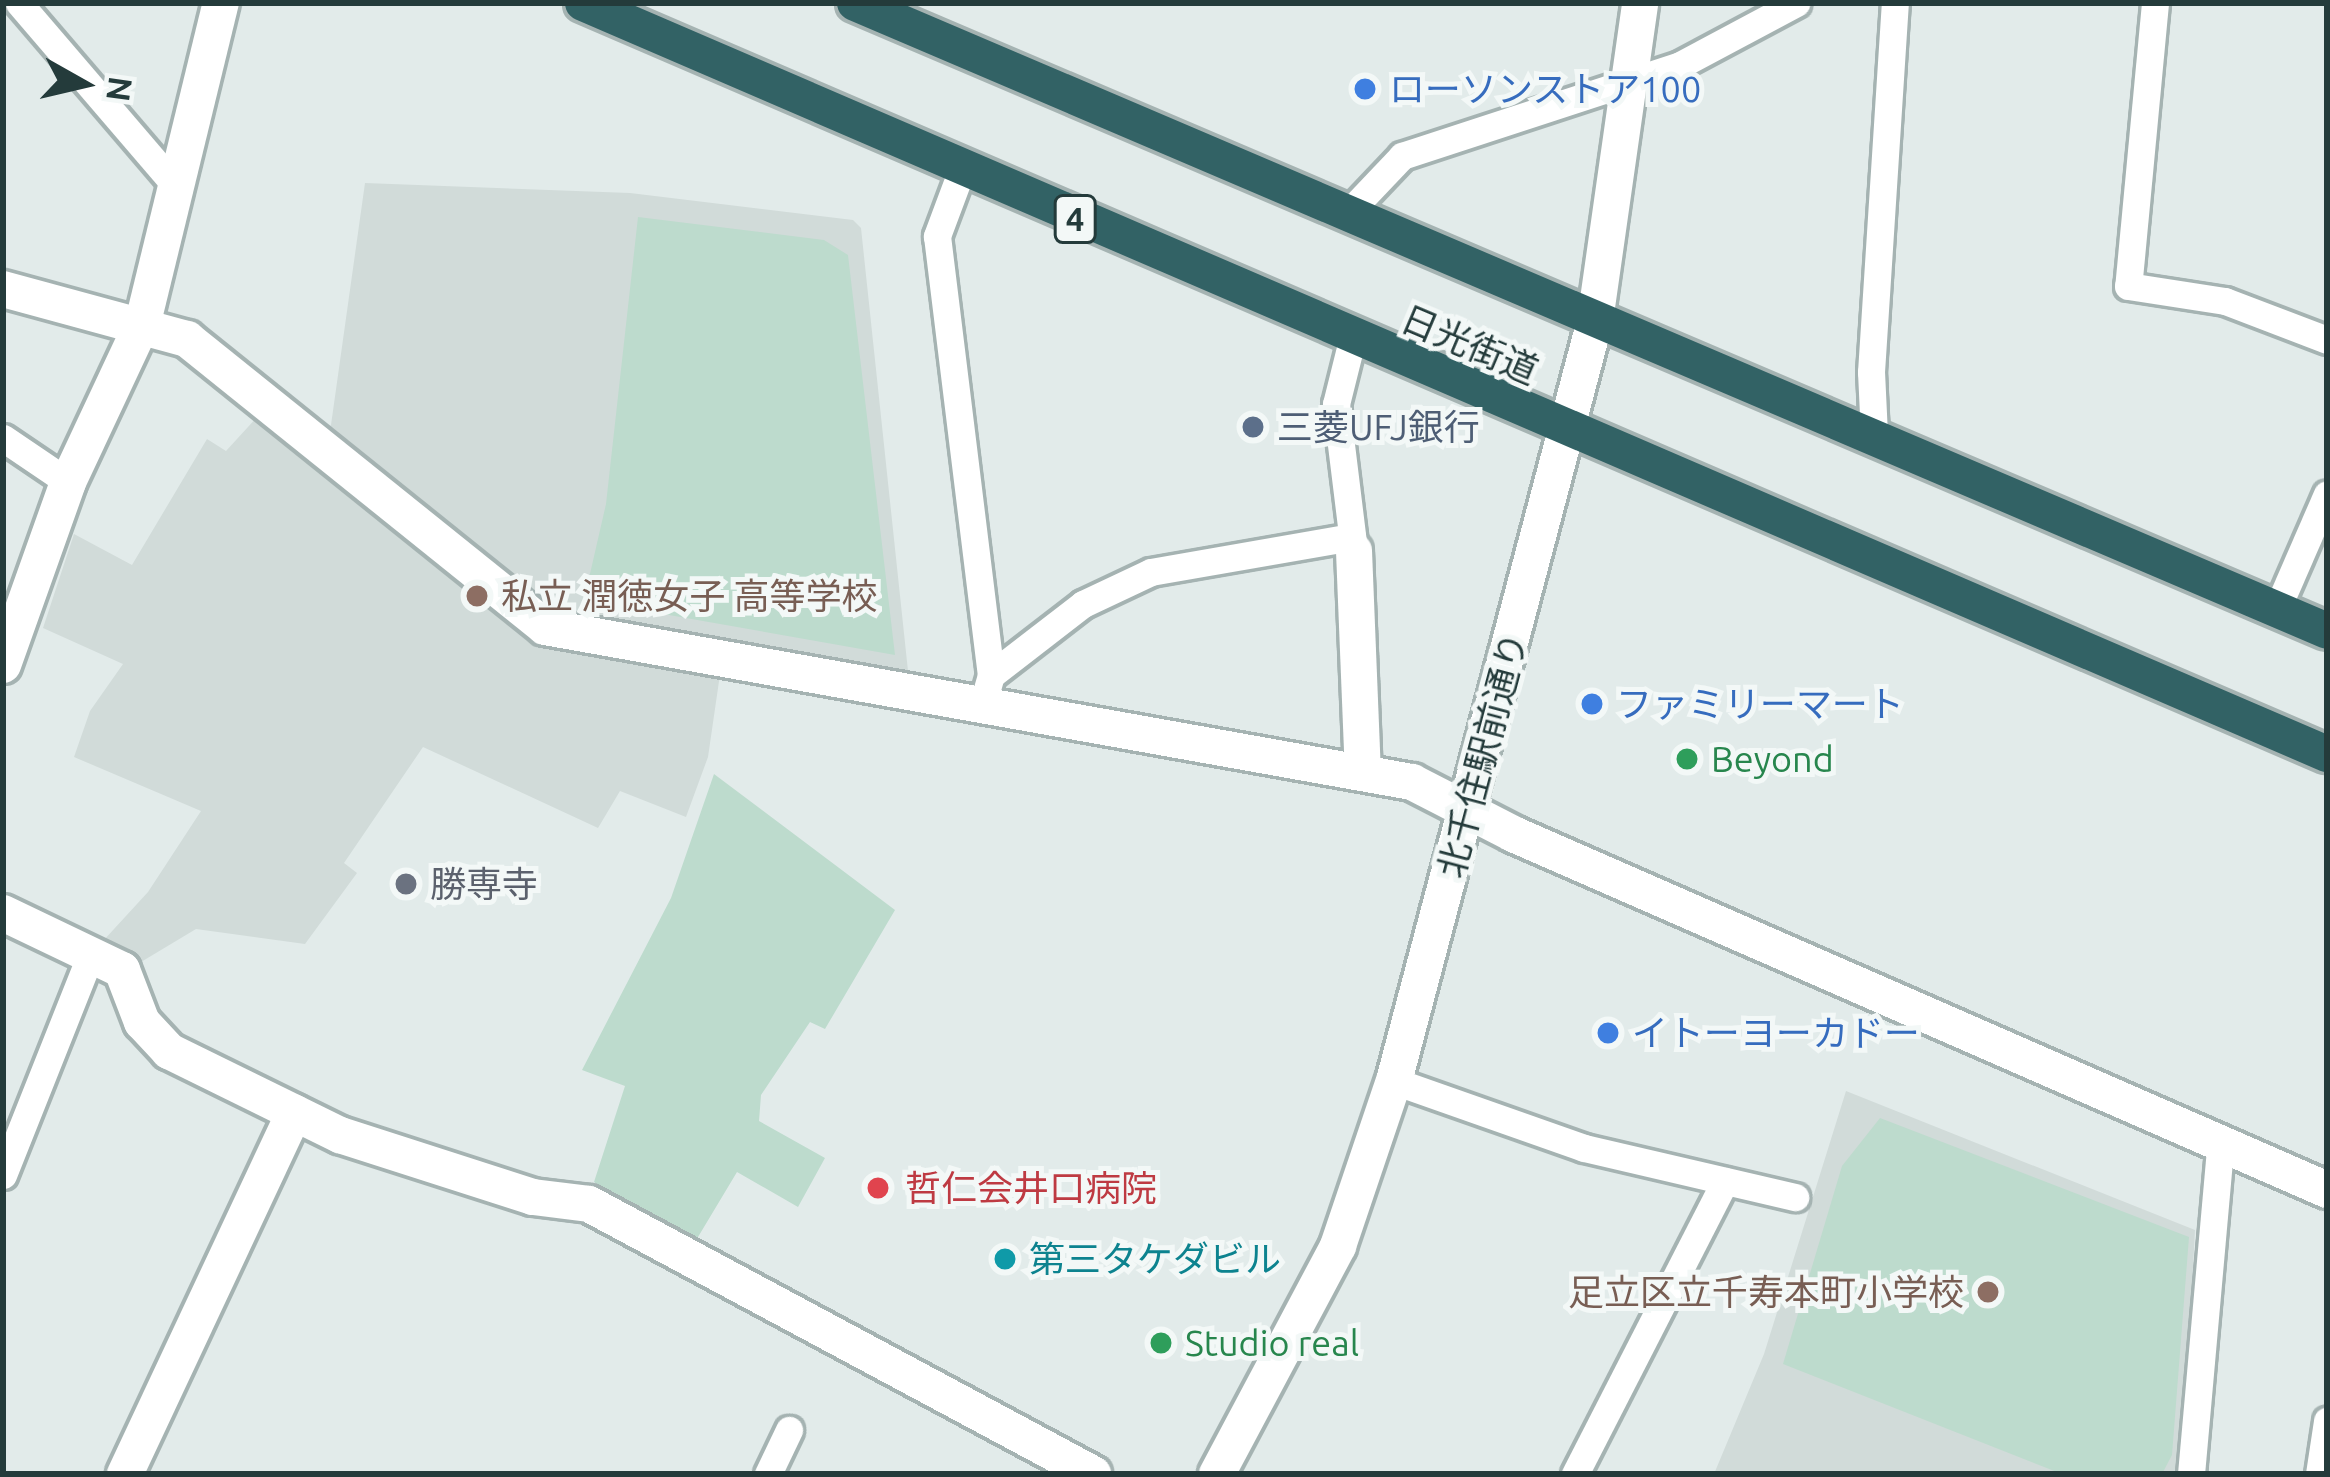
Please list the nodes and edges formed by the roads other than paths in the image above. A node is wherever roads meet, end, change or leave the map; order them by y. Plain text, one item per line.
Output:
1 (19, 3) edge
2 (221, 3) edge
3 (583, 3) edge
4 (855, 3) edge
5 (1640, 3) edge
6 (1796, 3) edge
7 (1895, 3) edge
8 (2155, 3) edge
9 (1630, 78) junction
10 (962, 169) junction
11 (176, 186) junction
12 (1347, 214) junction
13 (3, 289) edge
14 (1595, 321) junction
15 (142, 322) junction
16 (1352, 340) junction
17 (2327, 340) edge
18 (1569, 431) junction
19 (1874, 435) junction
20 (3, 438) edge
21 (68, 482) junction
22 (2327, 494) edge
23 (1353, 544) junction
24 (2277, 609) junction
25 (2327, 631) edge
26 (3, 664) edge
27 (987, 690) junction
28 (2327, 754) edge
29 (1364, 773) junction
30 (1468, 810) junction
31 (3, 913) edge
32 (91, 954) junction
33 (1394, 1081) junction
34 (294, 1113) junction
35 (2220, 1147) junction
36 (3, 1174) edge
37 (1725, 1181) junction
38 (2327, 1190) edge
39 (1795, 1197) dead end
40 (2327, 1420) edge
41 (789, 1430) dead end
42 (125, 1474) edge
43 (768, 1474) edge
44 (1093, 1474) edge
45 (1217, 1474) edge
46 (1575, 1474) edge
47 (2191, 1474) edge
48 (2319, 1474) edge

1 - 11 lane
2 - 11 street
3 - 10 highway, 日光街道 / 4
4 - 12 highway, 日光街道
5 - 9 street, 北千住駅前通り
6 - 9 lane
7 - 19 lane
8 - 17 lane
9 - 12 lane
9 - 14 street, 北千住駅前通り
10 - 16 highway, 日光街道 / 4
10 - 27 lane
11 - 15 street
12 - 14 highway, 日光街道
13 - 15 street
14 - 18 street, 北千住駅前通り
14 - 19 highway, 日光街道
15 - 21 street
15 - 27 street
16 - 18 highway, 日光街道 / 4
16 - 23 lane
18 - 28 highway, 日光街道 / 4
18 - 30 street, 北千住駅前通り
19 - 24 highway, 日光街道
20 - 21 lane
21 - 26 street
22 - 24 lane
23 - 27 lane
23 - 29 street
24 - 25 highway, 日光街道
27 - 29 street
29 - 30 street
30 - 33 street, 北千住駅前通り
30 - 35 street
31 - 32 street
32 - 34 street
32 - 36 lane
33 - 37 lane
33 - 45 street, 北千住駅前通り
34 - 42 street
34 - 44 street
35 - 38 street
35 - 47 lane
37 - 39 lane
37 - 46 lane
40 - 48 lane
41 - 43 lane

